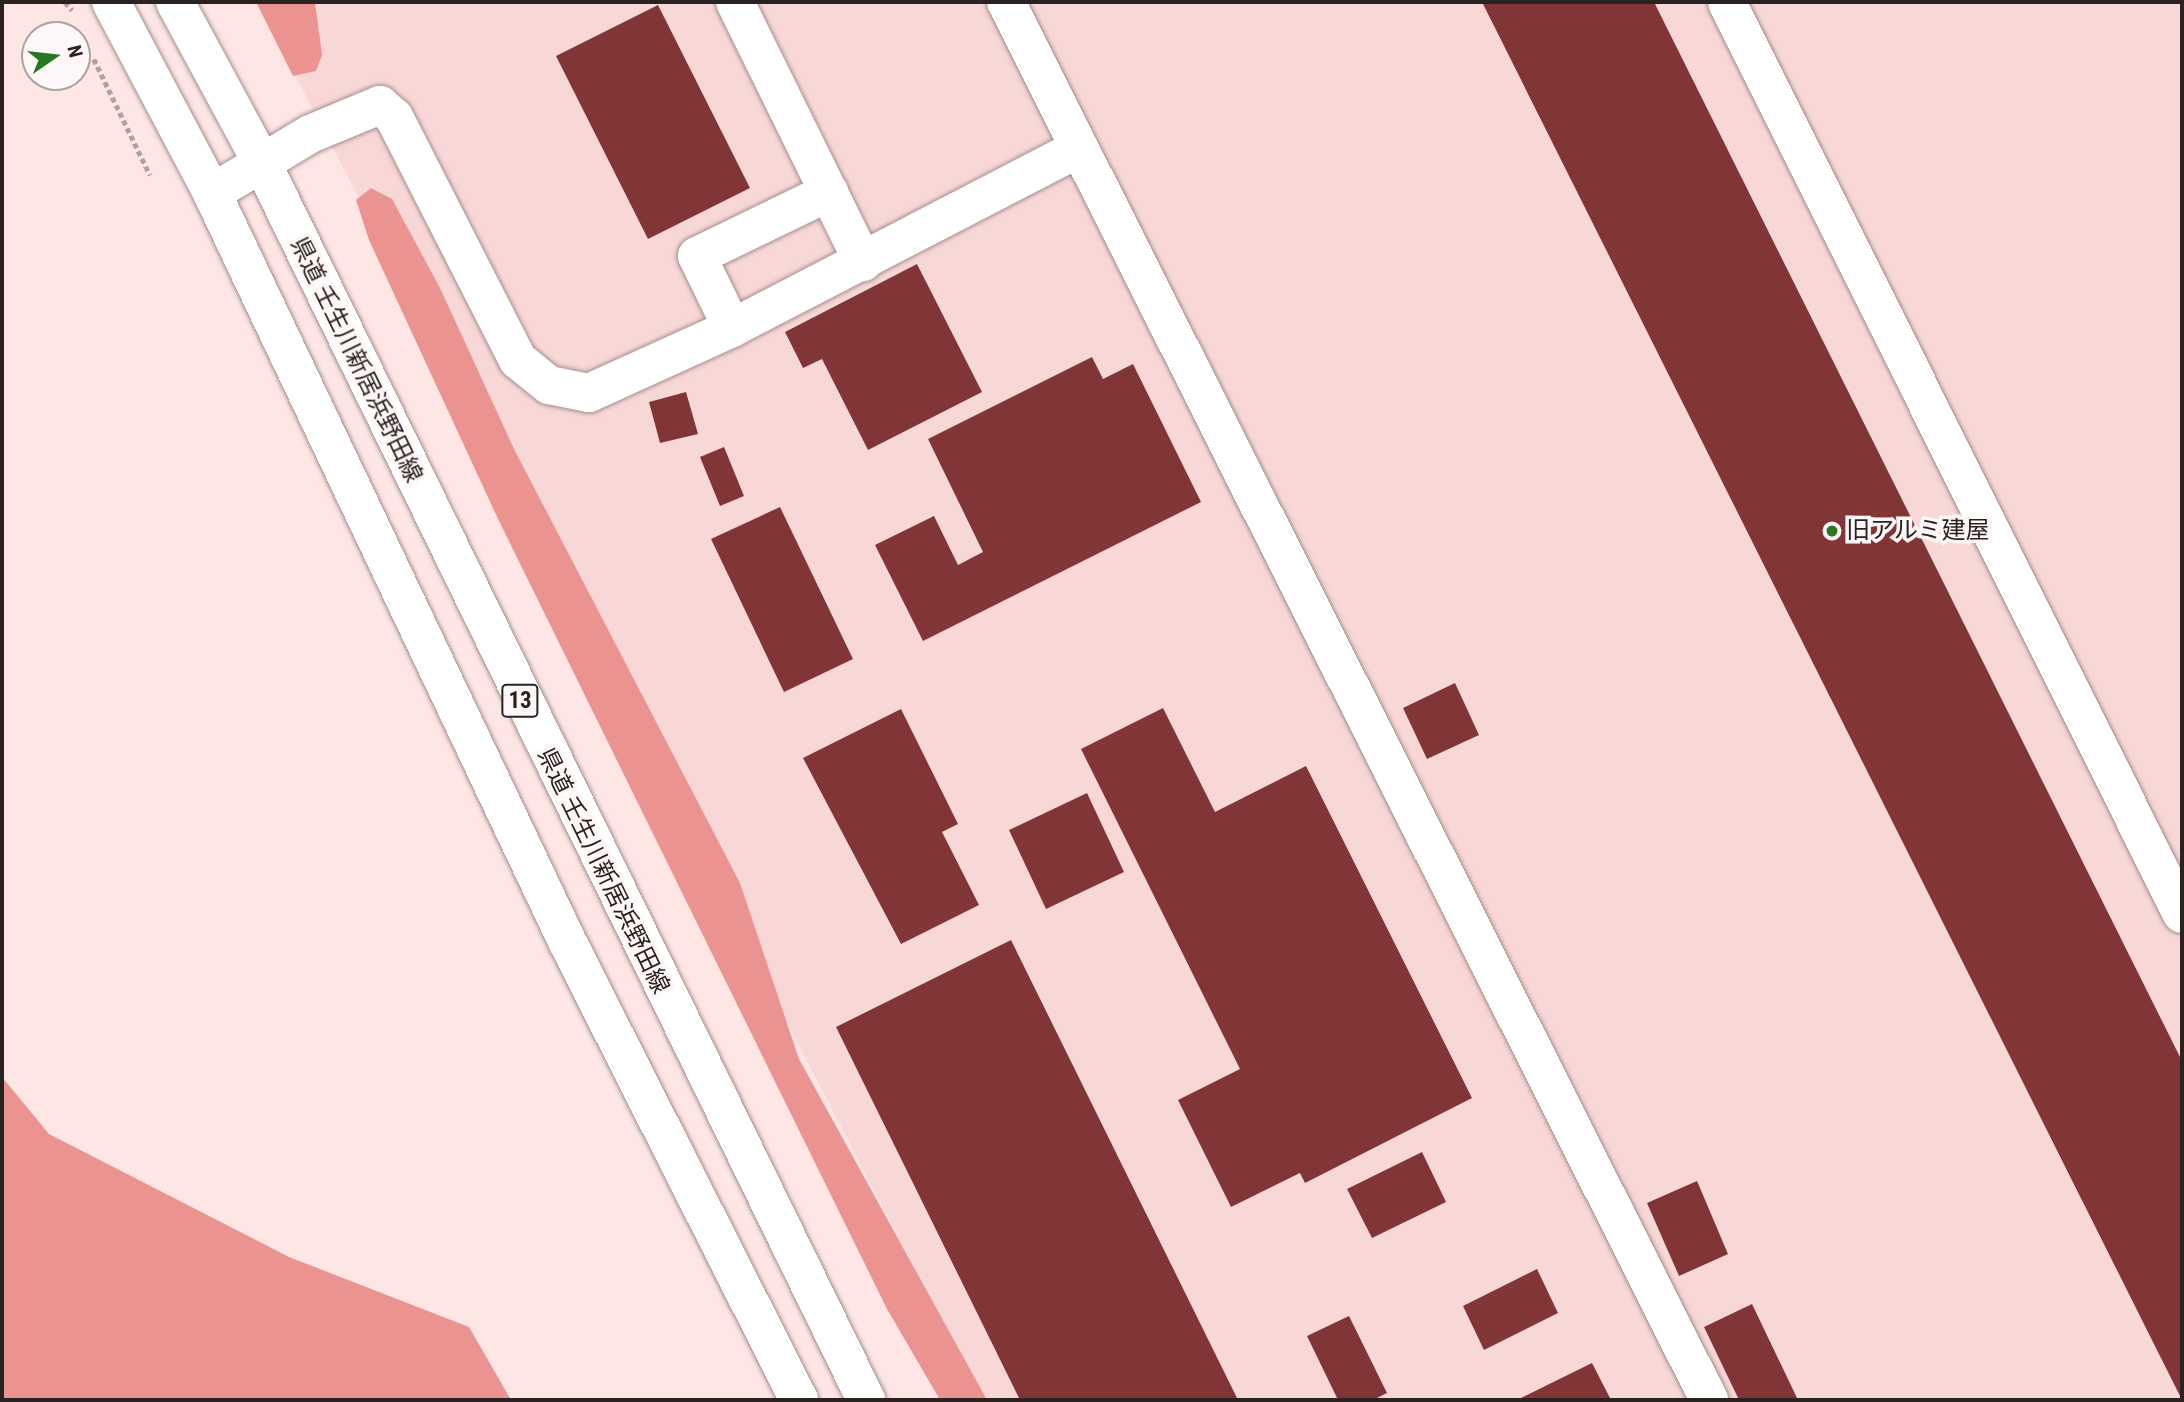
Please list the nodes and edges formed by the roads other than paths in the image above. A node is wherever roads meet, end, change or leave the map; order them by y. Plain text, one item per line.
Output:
1 (111, 2) edge
2 (175, 2) edge
3 (735, 2) edge
4 (1006, 2) edge
5 (1727, 2) edge
6 (1079, 148) junction
7 (262, 163) junction
8 (829, 192) junction
9 (212, 193) junction
10 (863, 262) junction
11 (732, 328) junction
12 (2182, 914) edge
13 (799, 1400) edge
14 (866, 1400) edge
15 (1709, 1400) edge

1 - 9 main road, 13
2 - 7 main road, 県道 壬生川新居浜野田線 / 13
3 - 8 main road
4 - 6 main road
5 - 12 main road
6 - 10 main road
6 - 15 main road
7 - 9 main road
7 - 11 main road
7 - 14 main road, 県道 壬生川新居浜野田線 / 13
8 - 10 main road
8 - 11 main road
9 - 13 main road, 13
10 - 11 main road

